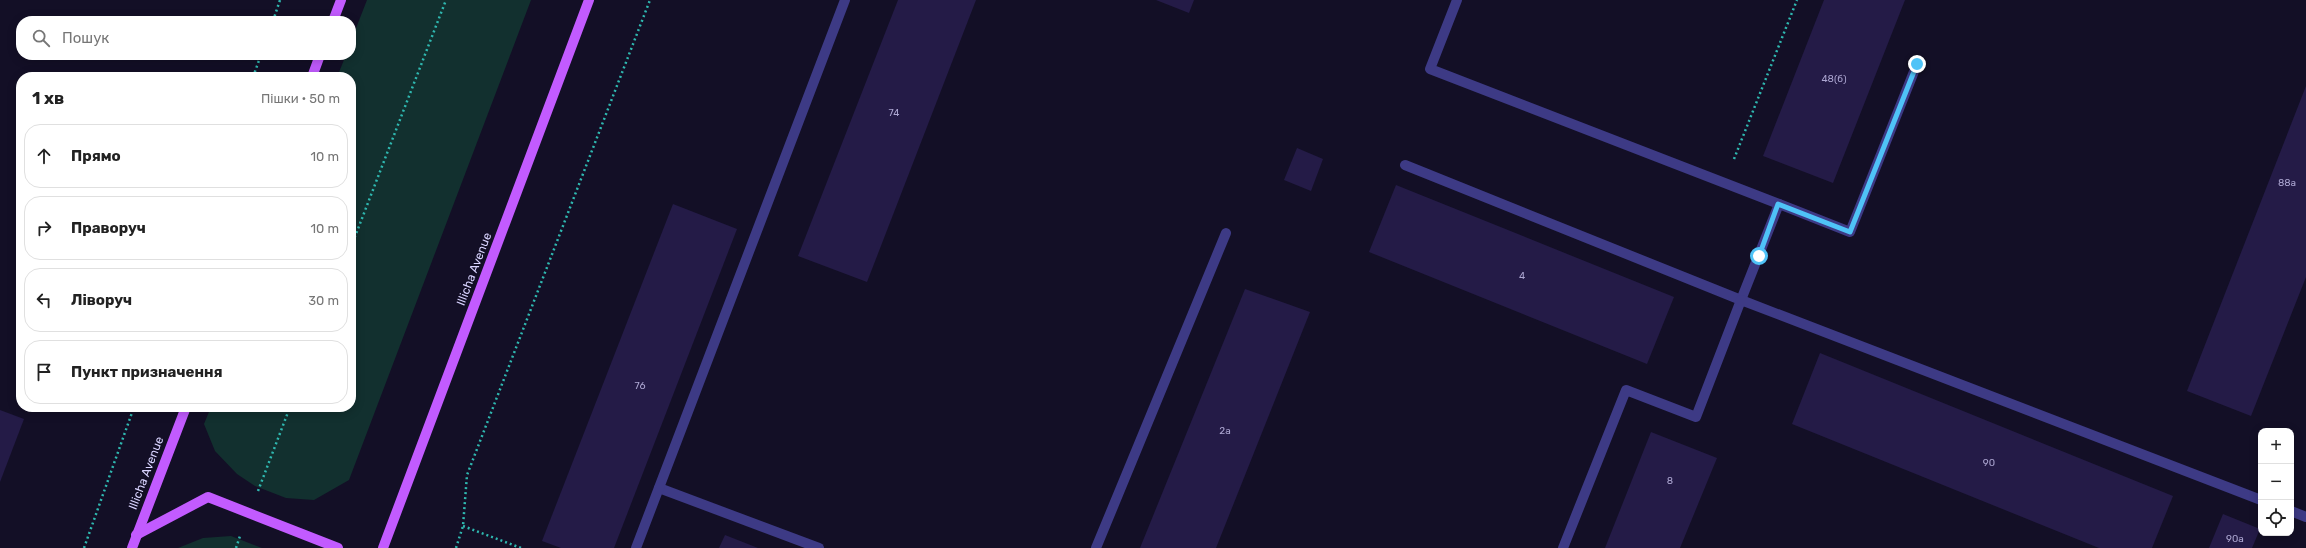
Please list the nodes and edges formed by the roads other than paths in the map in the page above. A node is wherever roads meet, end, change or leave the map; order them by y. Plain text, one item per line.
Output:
1 (341, 0) edge
2 (589, 0) edge
3 (845, 0) edge
4 (1457, 0) edge
5 (335, 16) edge
6 (318, 60) edge
7 (1917, 64) dead end
8 (314, 72) edge
9 (1405, 165) dead end
10 (1778, 204) junction
11 (1226, 233) dead end
12 (1741, 300) junction
13 (184, 412) edge
14 (659, 488) junction
15 (2258, 499) edge
16 (2294, 512) edge
17 (2306, 517) edge
18 (136, 536) junction
19 (132, 548) edge
20 (338, 548) edge
21 (383, 548) edge
22 (636, 548) edge
23 (819, 548) edge
24 (1096, 548) edge
25 (1563, 548) edge

1 - 5 main road
2 - 21 main road, Illicha Avenue
3 - 14 lane
4 - 10 lane
6 - 8 main road
7 - 10 lane
9 - 12 lane
10 - 12 lane
11 - 24 lane
12 - 15 lane
12 - 25 lane
13 - 18 main road, Illicha Avenue
14 - 22 lane
14 - 23 lane
16 - 17 lane
18 - 19 main road, Illicha Avenue
18 - 20 main road

